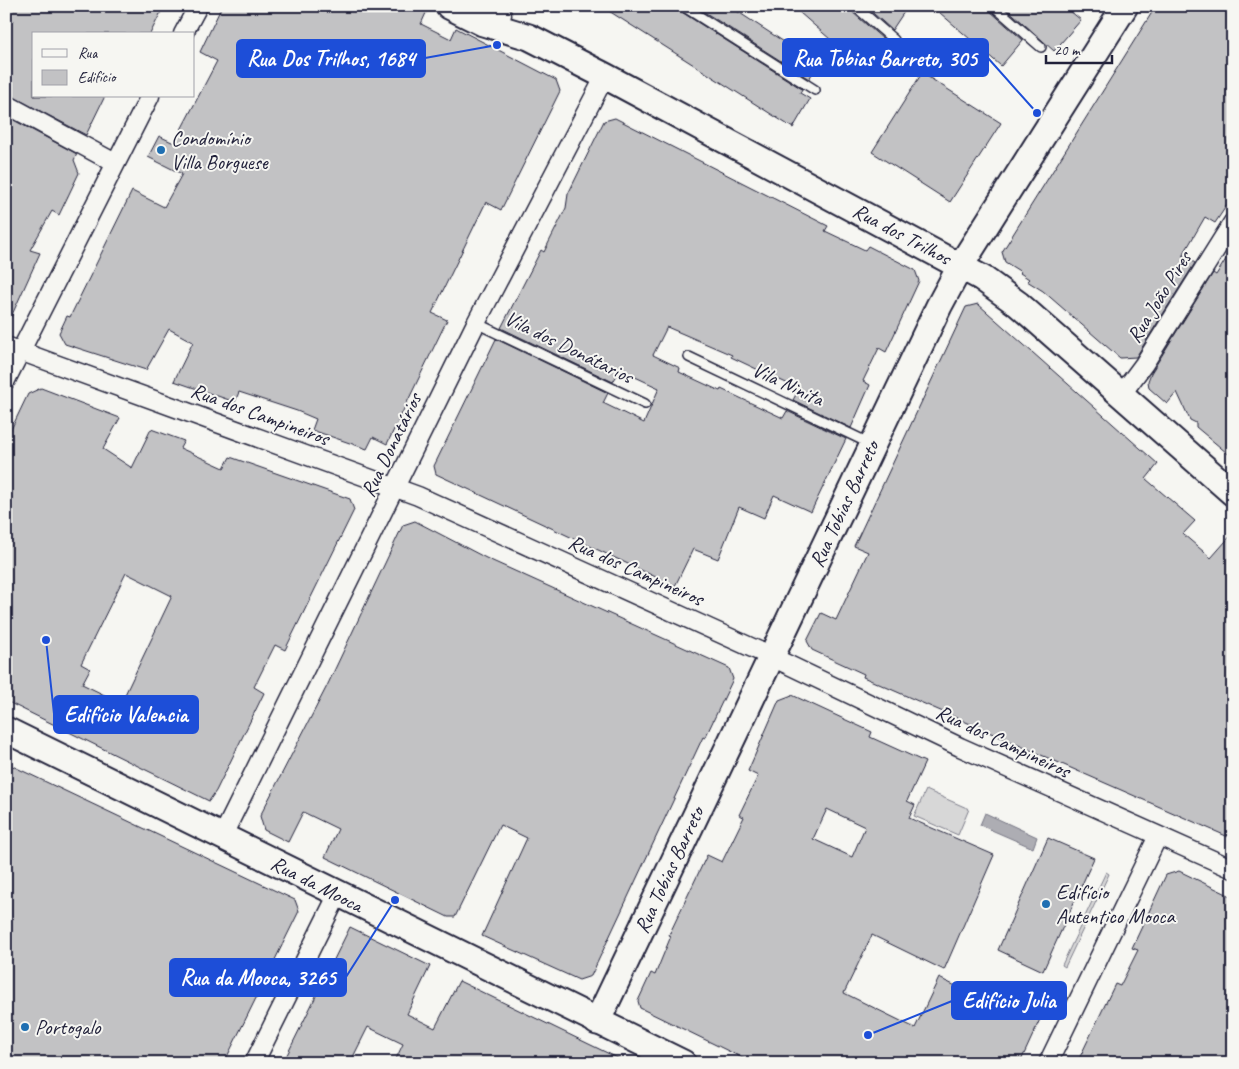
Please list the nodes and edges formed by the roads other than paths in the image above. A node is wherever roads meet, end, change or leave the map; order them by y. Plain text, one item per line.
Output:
1 (198, 6) edge
2 (449, 6) edge
3 (683, 6) edge
4 (855, 6) edge
5 (994, 6) edge
6 (1125, 6) edge
7 (494, 9) edge
8 (184, 32) edge
9 (529, 38) junction
10 (894, 40) dead end
11 (1041, 47) dead end
12 (605, 76) junction
13 (815, 90) dead end
14 (149, 98) edge
15 (6, 104) edge
16 (115, 163) junction
17 (1233, 222) edge
18 (961, 265) junction
19 (476, 323) junction
20 (13, 349) edge
21 (689, 357) dead end
22 (6, 380) edge
23 (1121, 395) junction
24 (645, 404) dead end
25 (872, 444) junction
26 (395, 488) junction
27 (1233, 493) edge
28 (770, 656) junction
29 (6, 730) edge
30 (1158, 836) junction
31 (222, 837) junction
32 (1233, 869) edge
33 (338, 894) junction
34 (597, 1022) junction
35 (254, 1063) edge
36 (683, 1063) edge
37 (1048, 1063) edge

1 - 8 street
2 - 9 main road, Rua dos Trilhos
3 - 13 lane
4 - 10 lane
5 - 11 lane
6 - 18 main road, Rua Tobias Barreto
7 - 9 main road, Rua dos Trilhos
9 - 12 main road, Rua dos Trilhos
12 - 18 main road, Rua dos Trilhos
12 - 19 street, Rua Donatários
14 - 16 street
15 - 16 street
16 - 20 street
17 - 23 street, Rua João Pires
18 - 23 main road, Rua dos Trilhos
18 - 25 main road, Rua Tobias Barreto
19 - 24 lane, Vila dos Donátarios
19 - 26 street, Rua Donatários
20 - 22 street
20 - 26 street, Rua dos Campineiros
21 - 25 lane, Vila Ninita
23 - 27 main road, Rua dos Trilhos
25 - 28 main road, Rua Tobias Barreto
26 - 28 street, Rua dos Campineiros
26 - 31 street, Rua Donatários
28 - 30 street, Rua dos Campineiros
28 - 34 main road, Rua Tobias Barreto
29 - 31 main road, Rua da Mooca
30 - 32 street, Rua dos Campineiros
30 - 37 street
31 - 33 main road, Rua da Mooca
33 - 34 main road, Rua da Mooca
33 - 35 street
34 - 36 main road, Rua da Mooca

